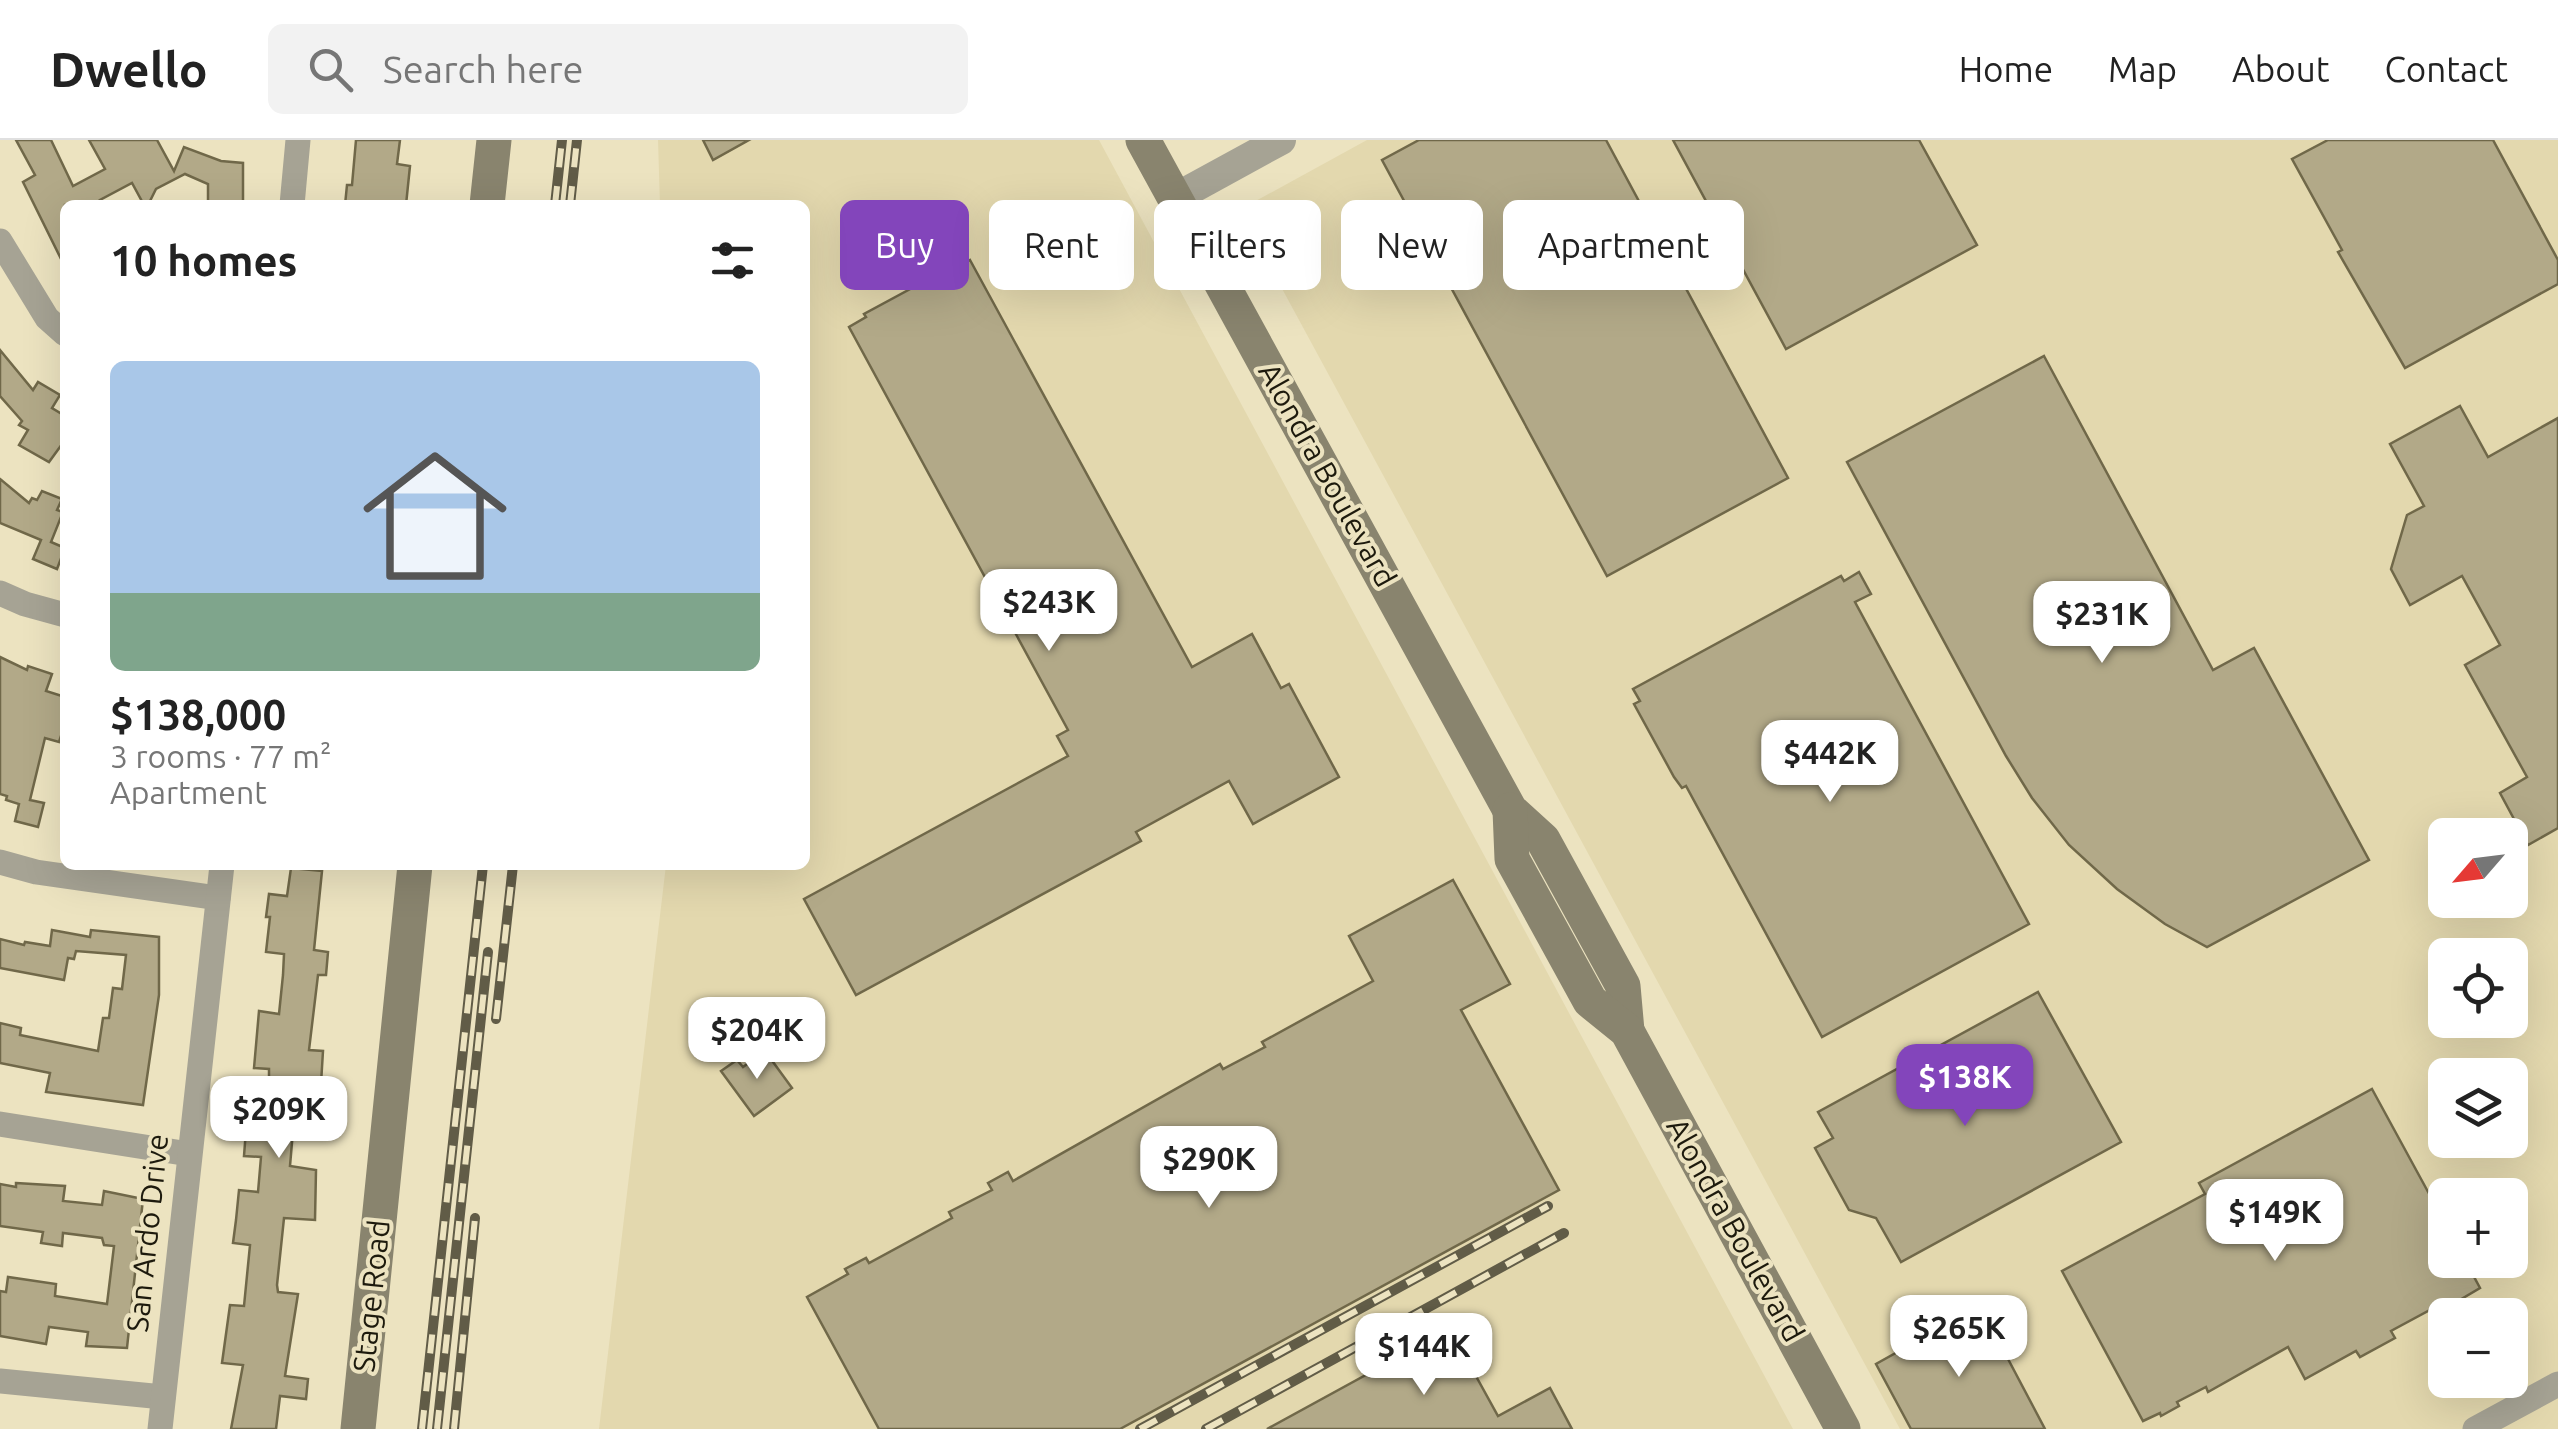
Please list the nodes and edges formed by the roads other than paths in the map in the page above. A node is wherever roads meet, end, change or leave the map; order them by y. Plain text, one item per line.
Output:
1 (298, 140) edge
2 (494, 140) edge
3 (1144, 140) edge
4 (1280, 140) edge
5 (1175, 198) junction
6 (292, 200) edge
7 (488, 200) edge
8 (0, 242) edge
9 (60, 330) edge
10 (0, 593) edge
11 (60, 613) edge
12 (0, 862) edge
13 (221, 870) edge
14 (414, 870) edge
15 (218, 898) junction
16 (0, 1124) edge
17 (188, 1154) junction
18 (0, 1381) edge
19 (2558, 1384) edge
20 (163, 1397) junction
21 (160, 1429) edge
22 (358, 1429) edge
23 (1843, 1429) edge
24 (2475, 1429) edge

1 - 6 street
2 - 7 main road
3 - 5 main road, Alondra Boulevard
4 - 5 street
5 - 23 main road, Alondra Boulevard
8 - 9 street
10 - 11 street
12 - 15 street
13 - 15 street, San Ardo Drive
14 - 22 main road, Stage Road
15 - 17 street, San Ardo Drive
16 - 17 street
17 - 20 street, San Ardo Drive
18 - 20 street
19 - 24 street
20 - 21 street, San Ardo Drive

